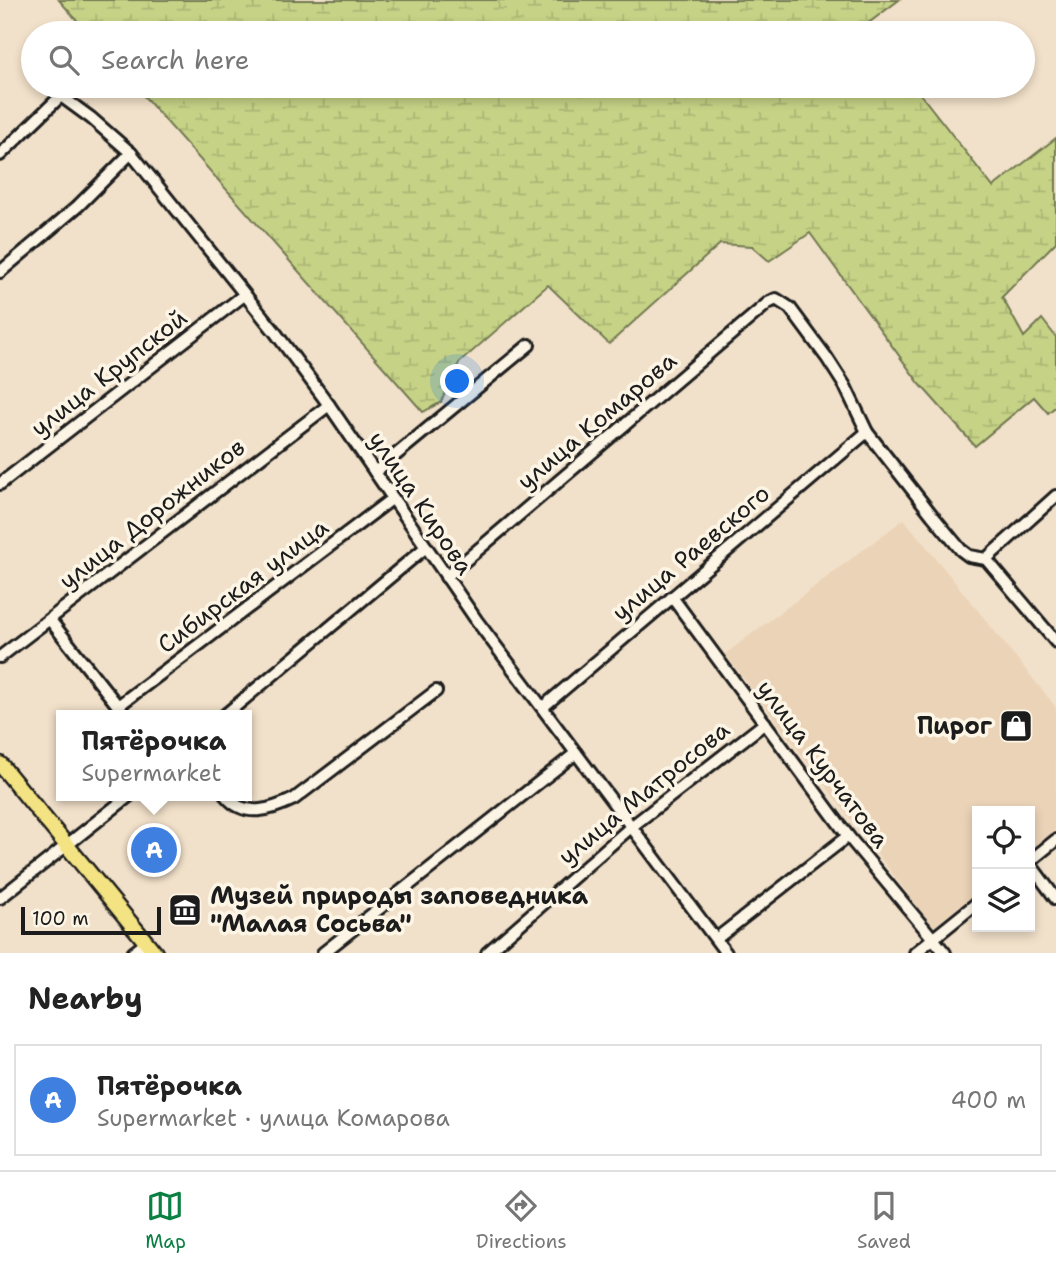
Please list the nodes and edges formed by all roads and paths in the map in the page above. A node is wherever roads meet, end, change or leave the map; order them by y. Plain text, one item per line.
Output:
1 (59, 98) edge
2 (64, 98) edge
3 (131, 153) junction
4 (0, 155) edge
5 (0, 272) edge
6 (244, 295) junction
7 (529, 345) dead end
8 (329, 405) junction
9 (867, 432) junction
10 (375, 472) junction
11 (0, 484) edge
12 (1056, 496) edge
13 (393, 498) junction
14 (426, 547) junction
15 (986, 559) junction
16 (446, 577) junction
17 (672, 597) junction
18 (50, 620) junction
19 (1056, 642) edge
20 (0, 657) edge
21 (436, 691) dead end
22 (543, 707) junction
23 (121, 710) edge
24 (123, 710) edge
25 (231, 710) edge
26 (765, 723) junction
27 (576, 753) junction
28 (0, 764) edge
29 (123, 801) edge
30 (232, 801) edge
31 (631, 827) junction
32 (848, 836) junction
33 (1056, 840) edge
34 (66, 847) junction
35 (1035, 859) edge
36 (1034, 869) edge
37 (0, 898) edge
38 (1056, 899) edge
39 (972, 907) edge
40 (933, 937) junction
41 (716, 939) junction
42 (150, 948) edge
43 (133, 953) edge
44 (323, 953) edge
45 (486, 953) edge
46 (726, 953) edge
47 (915, 953) edge
48 (945, 953) edge

1 - 4 street
2 - 3 street, улица Кирова
3 - 5 street
3 - 6 street, улица Кирова
6 - 8 street, улица Кирова
6 - 11 street, улица Крупской
7 - 10 street
8 - 10 street, улица Кирова
8 - 18 street, улица Дорожников
9 - 15 street
9 - 16 street, улица Комарова
9 - 17 street, улица Раевского
10 - 13 street, улица Кирова
12 - 15 street
13 - 14 street, улица Кирова
13 - 24 street, Сибирская улица
14 - 16 street, улица Кирова
14 - 25 street
15 - 19 street
16 - 22 street, улица Кирова
17 - 22 street, улица Раевского
17 - 26 street, улица Курчатова
18 - 20 street, улица Дорожников
18 - 23 street
21 - 30 street
22 - 27 street, улица Кирова
26 - 31 street, улица Матросова
26 - 32 street, улица Курчатова
27 - 31 street, улица Кирова
27 - 44 street
28 - 34 main road
29 - 34 street
31 - 41 street, улица Кирова
31 - 45 street, улица Матросова
32 - 40 street, улица Курчатова
32 - 41 street
33 - 35 street
34 - 37 street
34 - 42 main road
36 - 38 street
39 - 40 street
40 - 47 street
40 - 48 street, улица Курчатова
41 - 46 street, улица Кирова
42 - 43 street

